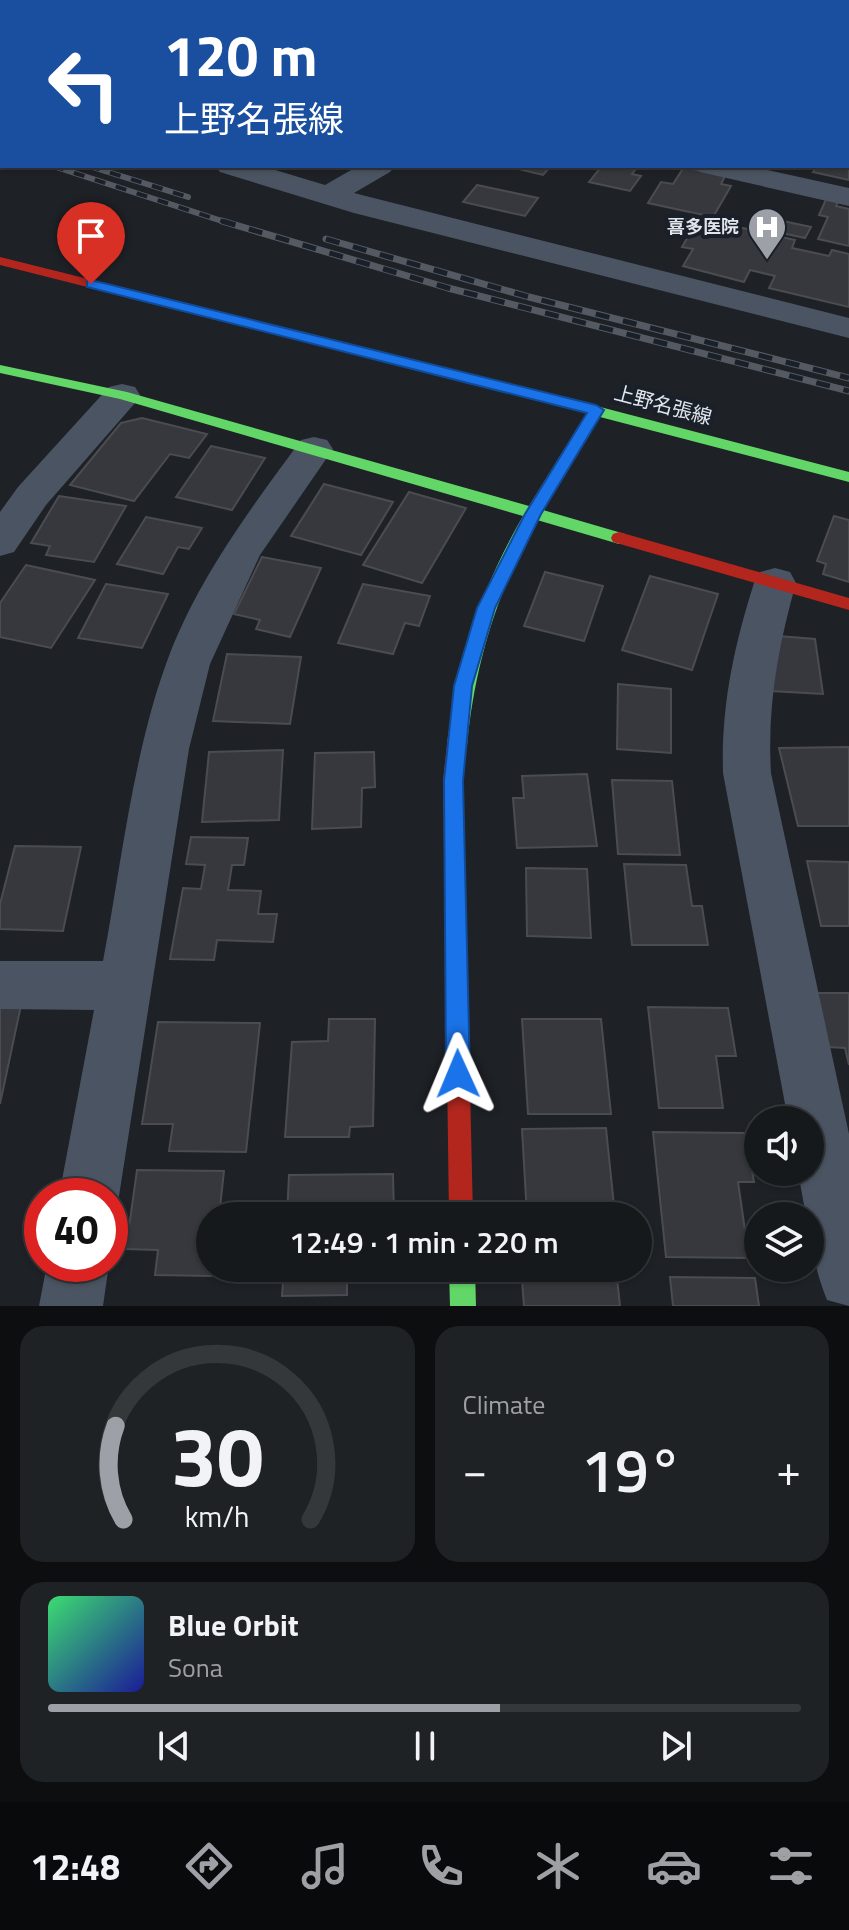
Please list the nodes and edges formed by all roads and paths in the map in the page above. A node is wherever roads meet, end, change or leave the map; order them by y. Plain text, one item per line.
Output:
1 (237, 168) edge
2 (376, 168) edge
3 (719, 168) edge
4 (329, 195) junction
5 (849, 197) edge
6 (0, 261) edge
7 (849, 328) edge
8 (0, 369) edge
9 (122, 395) junction
10 (596, 410) junction
11 (314, 449) junction
12 (849, 477) edge
13 (533, 514) junction
14 (0, 542) edge
15 (775, 583) junction
16 (849, 604) edge
17 (0, 985) edge
18 (123, 986) junction
19 (92, 1178) edge
20 (461, 1202) edge
21 (849, 1278) edge
22 (75, 1282) edge
23 (462, 1282) edge
24 (71, 1306) edge
25 (463, 1306) edge

1 - 4 street
2 - 4 street
3 - 5 street
4 - 7 street
6 - 10 street, 上野名張線
8 - 9 street
9 - 11 street
9 - 14 street
10 - 12 street, 上野名張線
10 - 13 street
11 - 13 street
11 - 18 street
13 - 15 street
13 - 20 street
15 - 16 street
15 - 21 street
17 - 18 street
18 - 19 street
22 - 24 street
23 - 25 street

